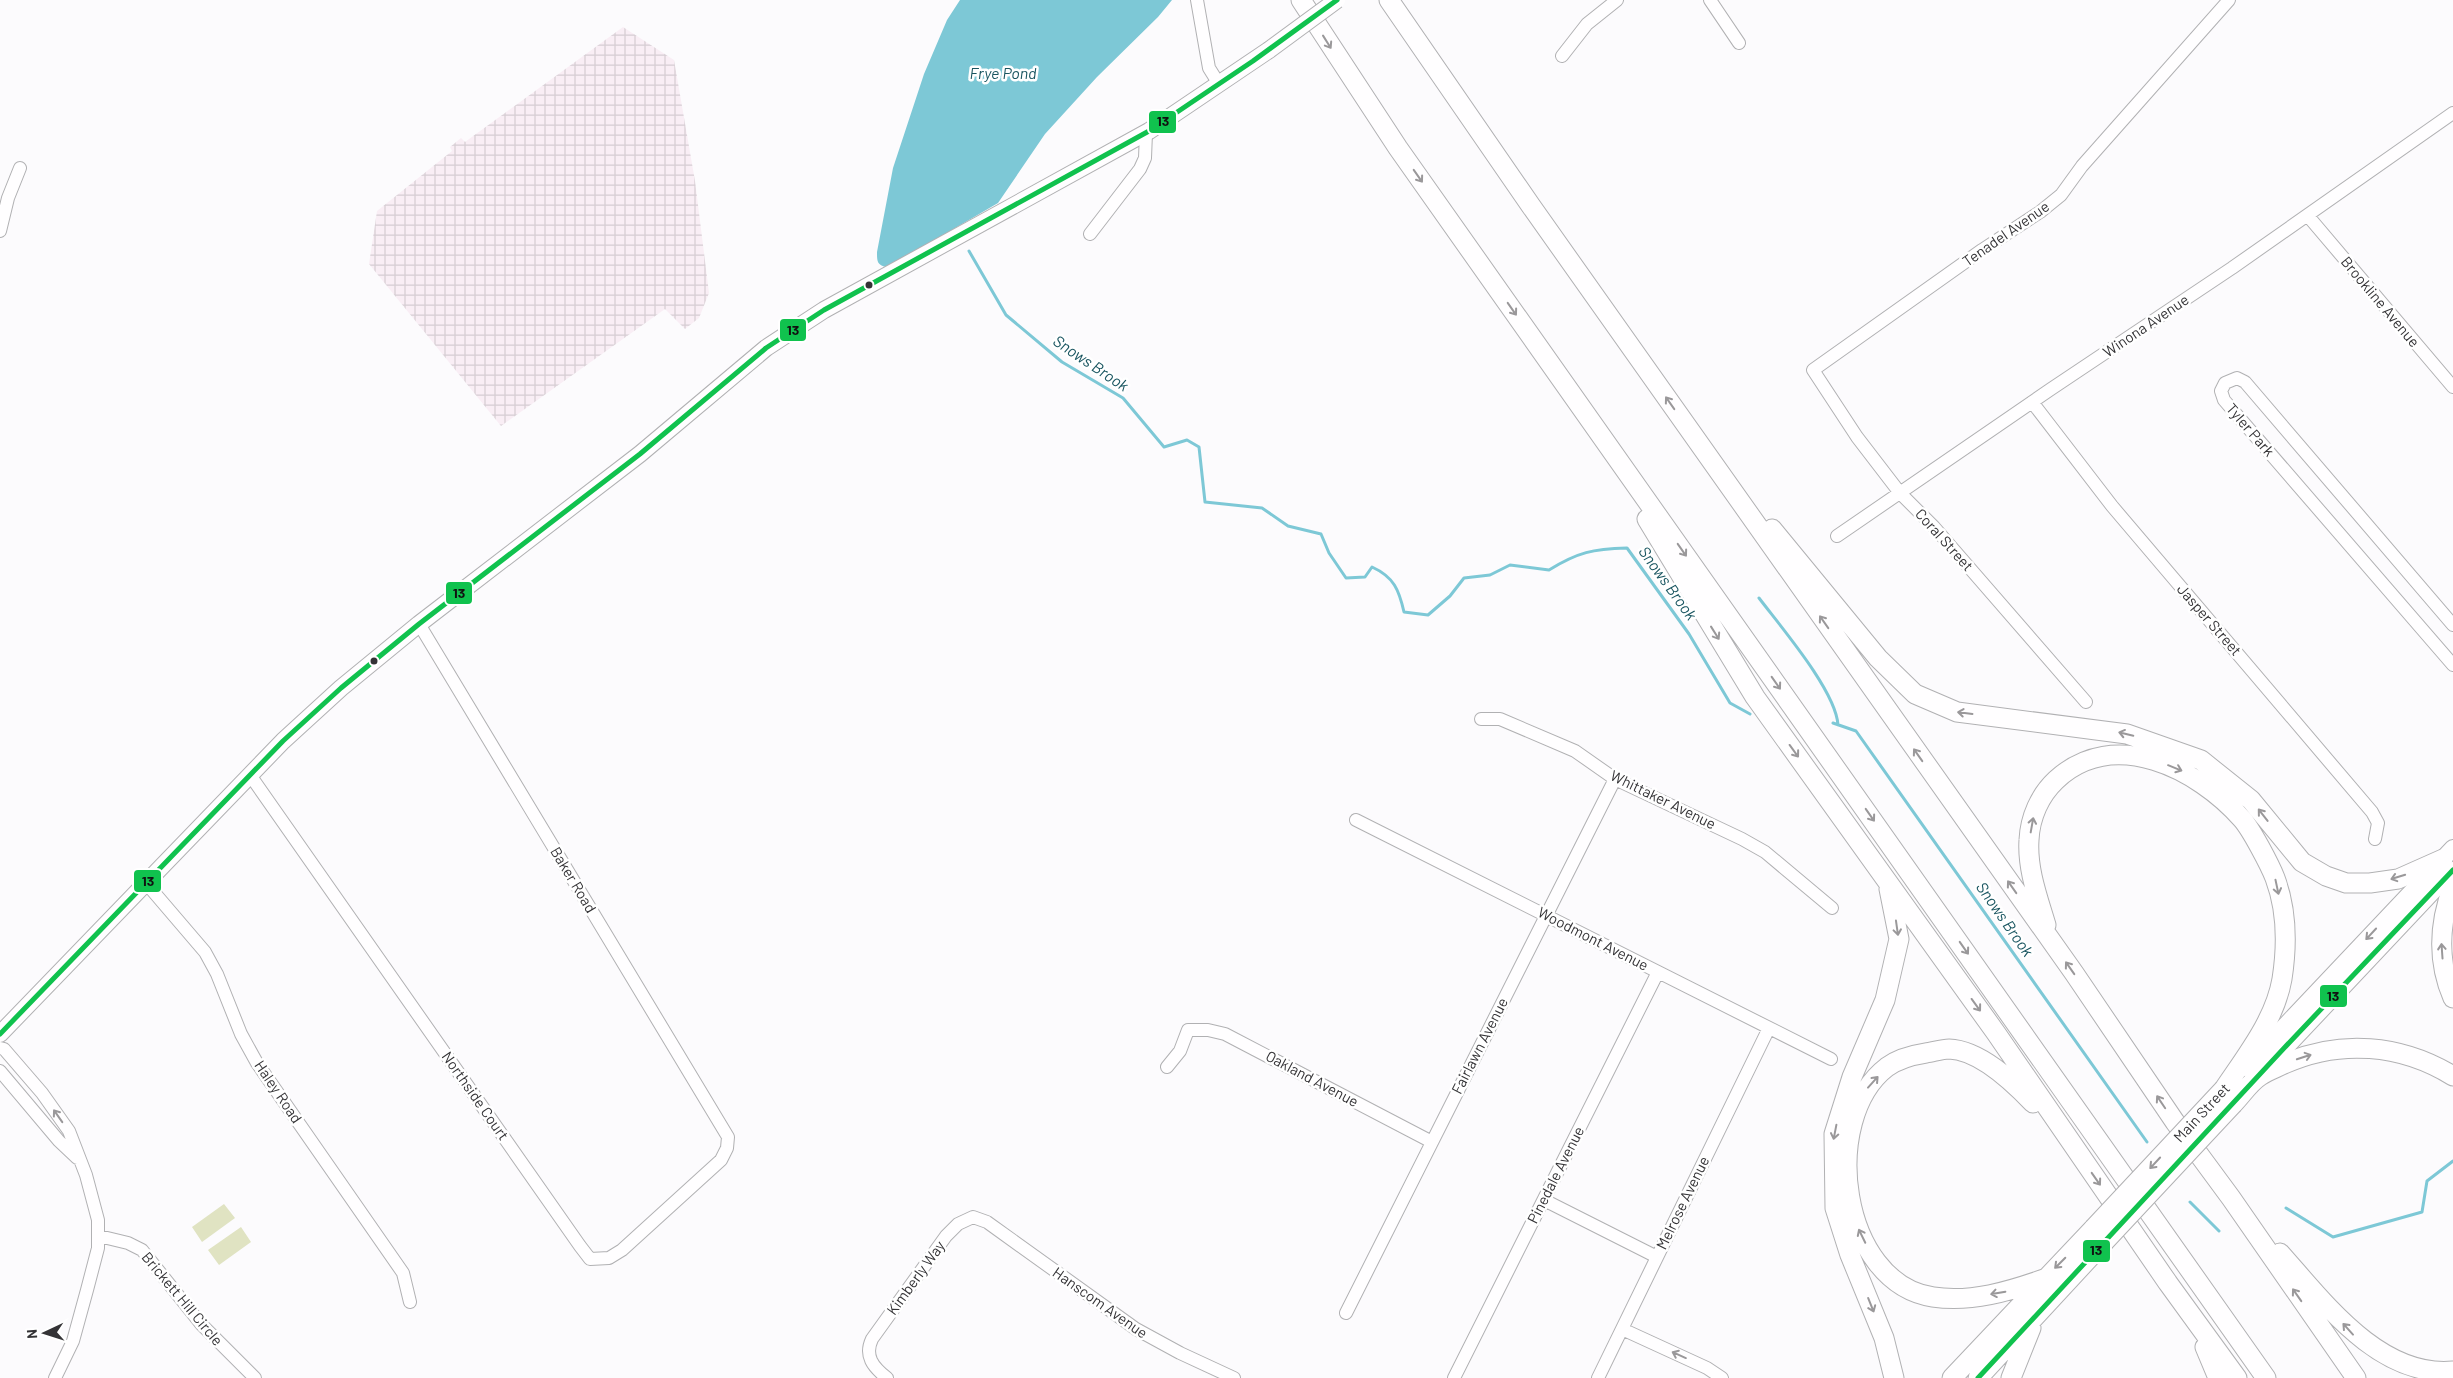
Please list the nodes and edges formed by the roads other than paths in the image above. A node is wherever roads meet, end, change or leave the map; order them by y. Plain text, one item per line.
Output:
1 (1198, 0) edge
2 (1301, 0) edge
3 (1336, 0) edge
4 (1390, 0) edge
5 (1617, 0) edge
6 (1710, 0) edge
7 (2229, 0) edge
8 (1739, 42) dead end
9 (1562, 56) dead end
10 (1220, 84) junction
11 (2453, 114) edge
12 (1146, 133) junction
13 (20, 168) dead end
14 (2308, 216) junction
15 (0, 231) edge
16 (1090, 234) dead end
17 (1813, 370) joint
18 (2453, 387) edge
19 (2032, 402) junction
20 (1583, 410) junction
21 (1684, 423) junction
22 (1900, 493) junction
23 (1837, 536) dead end
24 (419, 624) junction
25 (2453, 626) edge
26 (2453, 665) edge
27 (2086, 702) dead end
28 (1481, 719) dead end
29 (250, 775) junction
30 (1615, 779) junction
31 (1356, 820) dead end
32 (2375, 839) dead end
33 (2450, 859) edge
34 (1887, 880) junction
35 (146, 883) junction
36 (2453, 886) edge
37 (1832, 908) dead end
38 (1546, 916) junction
39 (2050, 941) junction
40 (1658, 972) junction
41 (2453, 998) edge
42 (1769, 1028) junction
43 (0, 1034) edge
44 (0, 1048) edge
45 (1831, 1059) dead end
46 (1167, 1067) dead end
47 (0, 1071) edge
48 (2259, 1076) junction
49 (2453, 1076) edge
50 (2229, 1096) junction
51 (728, 1137) joint
52 (2068, 1139) junction
53 (1432, 1142) junction
54 (78, 1159) junction
55 (2231, 1198) junction
56 (1544, 1200) junction
57 (973, 1217) joint
58 (2099, 1235) junction
59 (99, 1236) junction
60 (1657, 1257) junction
61 (2044, 1278) junction
62 (2168, 1283) junction
63 (410, 1302) dead end
64 (1346, 1313) dead end
65 (2036, 1317) junction
66 (1622, 1329) junction
67 (2453, 1371) edge
68 (55, 1378) edge
69 (256, 1378) edge
70 (887, 1378) edge
71 (1234, 1378) edge
72 (1454, 1378) edge
73 (1598, 1378) edge
74 (1722, 1378) edge
75 (1894, 1378) edge
76 (1952, 1378) edge
77 (1978, 1378) edge
78 (2011, 1378) edge
79 (2218, 1378) edge
80 (2238, 1378) edge
81 (2266, 1378) edge
82 (2356, 1378) edge

1 - 10 street
2 -> 20 highway
3 - 10 main road, bridge
21 -> 4 highway
5 - 9 street
6 - 8 street
7 - 17 street, Tenadel Avenue
10 - 12 main road
11 - 14 street, Winona Avenue
12 - 16 street
12 - 24 main road
13 - 15 street
14 - 18 street, Brookline Avenue
14 - 19 street, Winona Avenue
17 - 22 street, Coral Street
19 - 22 street, Winona Avenue
19 - 32 street, Jasper Street
20 -> 34 highway
20 -> 81 highway
33 -> 21 highway
39 -> 21 highway
22 - 23 street, Winona Avenue
22 - 27 street, Coral Street
24 - 29 main road
24 - 51 street, Baker Road
25 - 26 street, Tyler Park
28 - 30 street, Whittaker Avenue
29 - 35 main road
29 - 51 street, Northside Court
30 - 37 street, Whittaker Avenue
30 - 38 street, Fairlawn Avenue
31 - 38 street, Woodmont Avenue
33 - 48 main road, Main Street
33 -> 50 main road, Main Street
34 -> 52 highway
34 -> 75 highway
35 - 43 main road
35 - 63 street, Haley Road
41 -> 36 highway
38 - 40 street, Woodmont Avenue
38 - 53 street, Fairlawn Avenue
39 -> 50 highway
55 -> 39 highway
40 - 42 street, Woodmont Avenue
40 - 56 street, Pinedale Avenue
42 - 45 street, Woodmont Avenue
42 - 60 street, Melrose Avenue
54 -> 44 street
46 - 53 street, Oakland Avenue
47 - 54 street
48 -> 49 highway
48 - 50 highway, Main Street
50 - 58 highway, Main Street, bridge
61 -> 52 highway
52 -> 62 highway
53 - 64 street, Fairlawn Avenue
54 - 59 street
67 -> 55 highway
82 -> 55 highway
56 - 60 street
56 - 72 street, Pinedale Avenue
57 - 70 street, Kimberly Way
57 - 71 street, Hanscom Avenue
58 -> 61 highway, Main Street
58 - 65 highway, Main Street
59 - 68 street
59 - 69 street, Brickett Hill Circle
60 - 66 street, Melrose Avenue
61 - 76 highway, Main Street
62 - 79 highway
62 - 80 highway
65 - 77 highway, Main Street
65 - 78 highway
66 - 73 street, Melrose Avenue
74 -> 66 street

